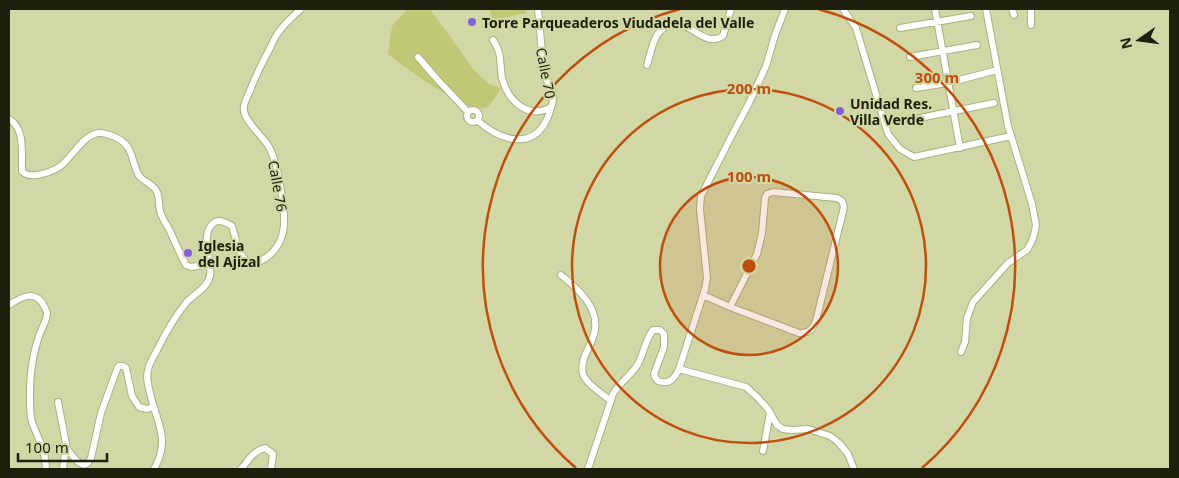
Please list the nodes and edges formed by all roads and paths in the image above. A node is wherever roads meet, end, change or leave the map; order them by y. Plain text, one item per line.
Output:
1 (302, 9) edge
2 (538, 9) edge
3 (731, 9) edge
4 (785, 9) edge
5 (843, 9) edge
6 (935, 9) edge
7 (986, 9) edge
8 (1031, 9) edge
9 (971, 16) dead end
10 (937, 22) junction
11 (1031, 25) dead end
12 (900, 28) dead end
13 (493, 40) dead end
14 (977, 45) dead end
15 (942, 51) junction
16 (418, 57) dead end
17 (910, 57) dead end
18 (647, 65) dead end
19 (997, 70) junction
20 (948, 83) junction
21 (916, 88) dead end
22 (994, 103) dead end
23 (551, 107) junction
24 (954, 112) junction
25 (920, 118) dead end
26 (9, 119) edge
27 (1011, 136) junction
28 (960, 148) junction
29 (210, 264) junction
30 (561, 275) dead end
31 (703, 295) junction
32 (9, 305) edge
33 (730, 307) junction
34 (961, 352) dead end
35 (679, 368) junction
36 (611, 401) junction
37 (58, 402) dead end
38 (153, 407) junction
39 (770, 413) junction
40 (67, 449) junction
41 (763, 451) dead end
42 (46, 469) edge
43 (63, 469) edge
44 (154, 469) edge
45 (241, 469) edge
46 (271, 469) edge
47 (588, 469) edge
48 (854, 469) edge

1 - 29 street, Calle 76
2 - 23 street, Calle 70
3 - 18 street
4 - 31 street
5 - 28 street
6 - 10 street
7 - 19 street
8 - 11 street
9 - 10 street
10 - 12 street
10 - 15 street
13 - 23 street
14 - 15 street
15 - 17 street
15 - 20 street
16 - 23 street
19 - 20 street
19 - 27 street
20 - 21 street
20 - 24 street
22 - 24 street
24 - 25 street
24 - 28 street
26 - 29 street
27 - 28 street
27 - 34 street
29 - 38 street
30 - 36 street
31 - 33 street
31 - 35 street
32 - 42 street
33 - 33 street
35 - 36 street
35 - 39 street
36 - 47 street
37 - 40 street
38 - 40 street
38 - 44 street
39 - 41 street
39 - 48 street
40 - 43 street
45 - 46 street

